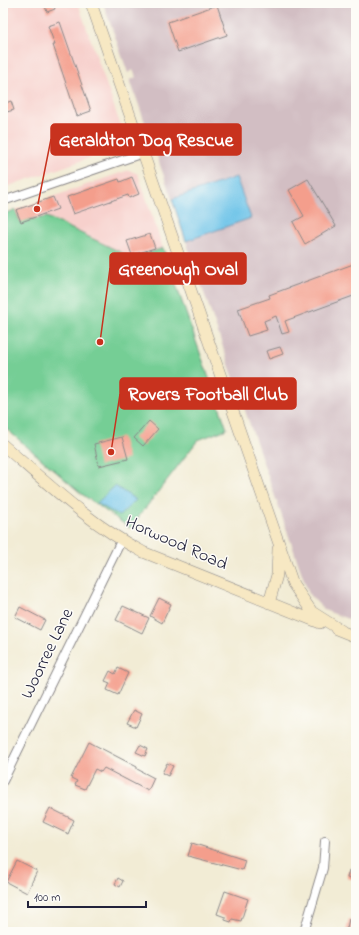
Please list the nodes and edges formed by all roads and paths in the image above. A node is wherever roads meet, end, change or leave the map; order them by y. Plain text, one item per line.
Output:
1 (91, 3) edge
2 (143, 152) junction
3 (3, 200) edge
4 (3, 445) edge
5 (278, 539) junction
6 (121, 541) junction
7 (269, 603) junction
8 (342, 631) junction
9 (356, 637) edge
10 (3, 781) edge
11 (325, 841) dead end
12 (304, 932) edge

1 - 2 main road
2 - 3 street
2 - 5 main road
4 - 6 main road, Horwood Road
5 - 7 main road
5 - 8 main road
6 - 7 main road, Horwood Road
6 - 10 street, Woorree Lane
7 - 8 main road, Horwood Road
8 - 9 main road, Horwood Road
11 - 12 street

